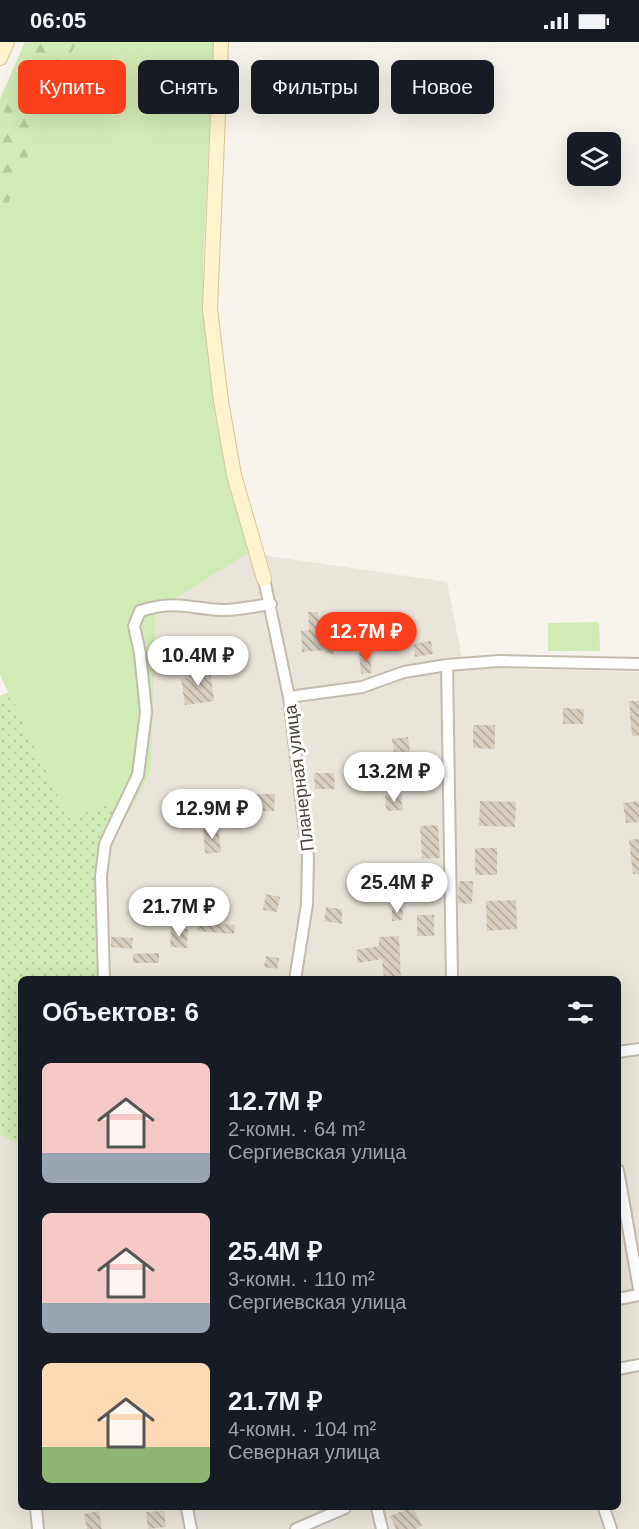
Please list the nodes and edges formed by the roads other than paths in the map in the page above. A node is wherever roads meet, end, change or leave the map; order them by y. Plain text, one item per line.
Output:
1 (7, 42) edge
2 (221, 42) edge
3 (0, 58) edge
4 (264, 579) joint
5 (271, 604) junction
6 (447, 664) junction
7 (639, 664) edge
8 (289, 697) junction
9 (104, 976) edge
10 (296, 976) edge
11 (452, 976) edge
12 (639, 1049) edge
13 (621, 1052) edge
14 (621, 1188) edge
15 (639, 1289) edge
16 (639, 1295) edge
17 (621, 1298) edge
18 (639, 1365) edge
19 (621, 1368) edge
20 (36, 1510) edge
21 (187, 1510) edge
22 (340, 1510) edge
23 (377, 1510) edge
24 (605, 1510) edge
25 (38, 1529) edge
26 (191, 1529) edge
27 (296, 1529) edge
28 (382, 1529) edge
29 (611, 1529) edge

1 - 3 street
2 - 4 street
4 - 5 street, Планерная улица
5 - 8 street, Планерная улица
5 - 9 street
6 - 7 street
6 - 8 street
6 - 11 street
8 - 10 street, Планерная улица
12 - 13 street
14 - 15 street
16 - 17 street
18 - 19 street
20 - 25 street
21 - 26 street
22 - 27 street
23 - 28 street
24 - 29 street

